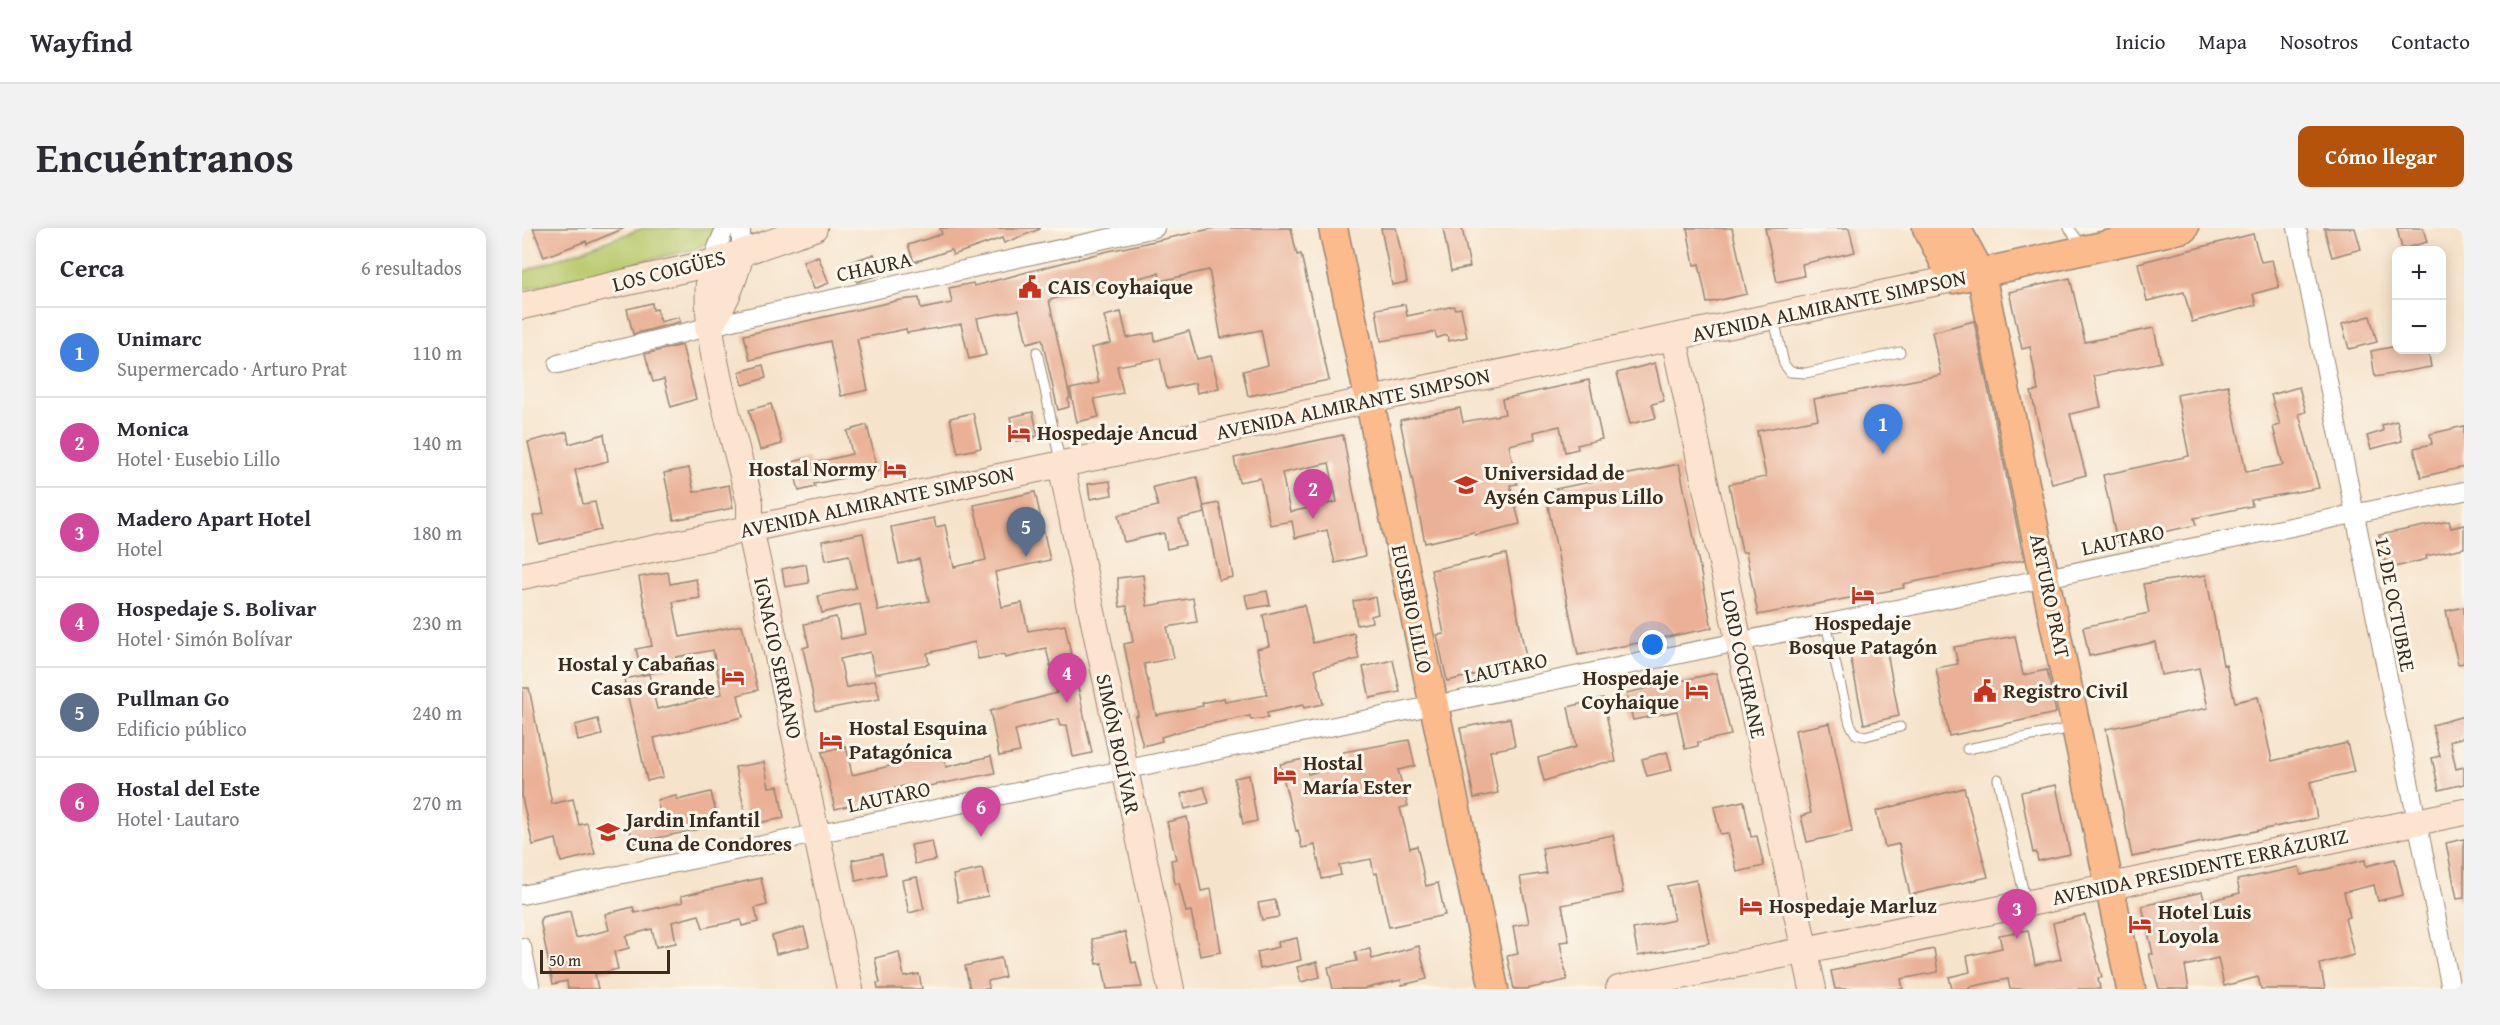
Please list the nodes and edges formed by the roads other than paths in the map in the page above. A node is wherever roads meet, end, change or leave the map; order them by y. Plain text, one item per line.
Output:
1 (725, 228) edge
2 (814, 228) edge
3 (1155, 228) edge
4 (1333, 228) edge
5 (1928, 228) edge
6 (1956, 228) edge
7 (2184, 228) edge
8 (2297, 228) edge
9 (2077, 239) edge
10 (741, 240) edge
11 (711, 263) junction
12 (1981, 274) junction
13 (1953, 279) junction
14 (522, 306) edge
15 (1774, 317) junction
16 (708, 328) junction
17 (1674, 338) junction
18 (1037, 352) dead end
19 (1900, 352) dead end
20 (558, 364) dead end
21 (1368, 401) junction
22 (1061, 464) junction
23 (2464, 492) edge
24 (2354, 514) junction
25 (750, 528) junction
26 (522, 576) edge
27 (2046, 578) junction
28 (1827, 624) junction
29 (1738, 643) junction
30 (1433, 706) junction
31 (1900, 727) dead end
32 (2077, 727) junction
33 (1967, 749) dead end
34 (1124, 770) junction
35 (1998, 779) dead end
36 (2464, 812) edge
37 (2416, 822) junction
38 (816, 834) junction
39 (2110, 886) junction
40 (522, 896) edge
41 (2026, 904) junction
42 (522, 947) edge
43 (1805, 950) junction
44 (531, 989) edge
45 (850, 989) edge
46 (1171, 989) edge
47 (1494, 989) edge
48 (1619, 989) edge
49 (1813, 989) edge
50 (2131, 989) edge
51 (2451, 989) edge

1 - 11 street, IGNACIO SERRANO
2 - 10 main road, LOS COIGÜES
3 - 16 street, CHAURA
4 - 21 main road, EUSEBIO LILLO
5 - 13 main road
6 - 12 main road, ARTURO PRAT
7 - 9 main road, AVENIDA ALMIRANTE SIMPSON
8 - 24 street, 12 DE OCTUBRE
9 - 12 main road, AVENIDA ALMIRANTE SIMPSON
10 - 11 main road, LOS COIGÜES
10 - 16 main road
11 - 14 main road, LOS COIGÜES
11 - 16 main road, IGNACIO SERRANO
12 - 13 main road, AVENIDA ALMIRANTE SIMPSON
12 - 27 main road, ARTURO PRAT
13 - 15 main road, AVENIDA ALMIRANTE SIMPSON
15 - 17 main road, AVENIDA ALMIRANTE SIMPSON
15 - 19 lane
16 - 20 street, CHAURA
16 - 25 main road, IGNACIO SERRANO
17 - 21 main road, AVENIDA ALMIRANTE SIMPSON
17 - 29 main road, LORD COCHRANE
18 - 22 lane
21 - 22 main road, AVENIDA ALMIRANTE SIMPSON
21 - 30 main road, EUSEBIO LILLO
22 - 25 main road, AVENIDA ALMIRANTE SIMPSON
22 - 34 main road, SIMÓN BOLÍVAR
23 - 24 street, LAUTARO
24 - 27 street, LAUTARO
24 - 37 street, 12 DE OCTUBRE
25 - 26 main road, AVENIDA ALMIRANTE SIMPSON
25 - 38 main road, IGNACIO SERRANO
27 - 28 street, LAUTARO
27 - 32 main road, ARTURO PRAT
28 - 29 street, LAUTARO
28 - 31 lane
29 - 30 street, LAUTARO
29 - 43 main road, LORD COCHRANE
30 - 34 street, LAUTARO
30 - 47 main road, EUSEBIO LILLO
32 - 33 lane
32 - 39 main road, ARTURO PRAT
34 - 38 street, LAUTARO
34 - 46 main road, SIMÓN BOLÍVAR
35 - 41 lane
36 - 37 main road, AVENIDA PRESIDENTE ERRÁZURIZ
37 - 39 main road, AVENIDA PRESIDENTE ERRÁZURIZ
37 - 51 street, 12 DE OCTUBRE
38 - 40 street, LAUTARO
38 - 45 main road, IGNACIO SERRANO
39 - 41 main road, AVENIDA PRESIDENTE ERRÁZURIZ
39 - 50 main road, ARTURO PRAT
41 - 43 main road, AVENIDA PRESIDENTE ERRÁZURIZ
42 - 44 street
43 - 48 main road, AVENIDA PRESIDENTE ERRÁZURIZ
43 - 49 main road, LORD COCHRANE

